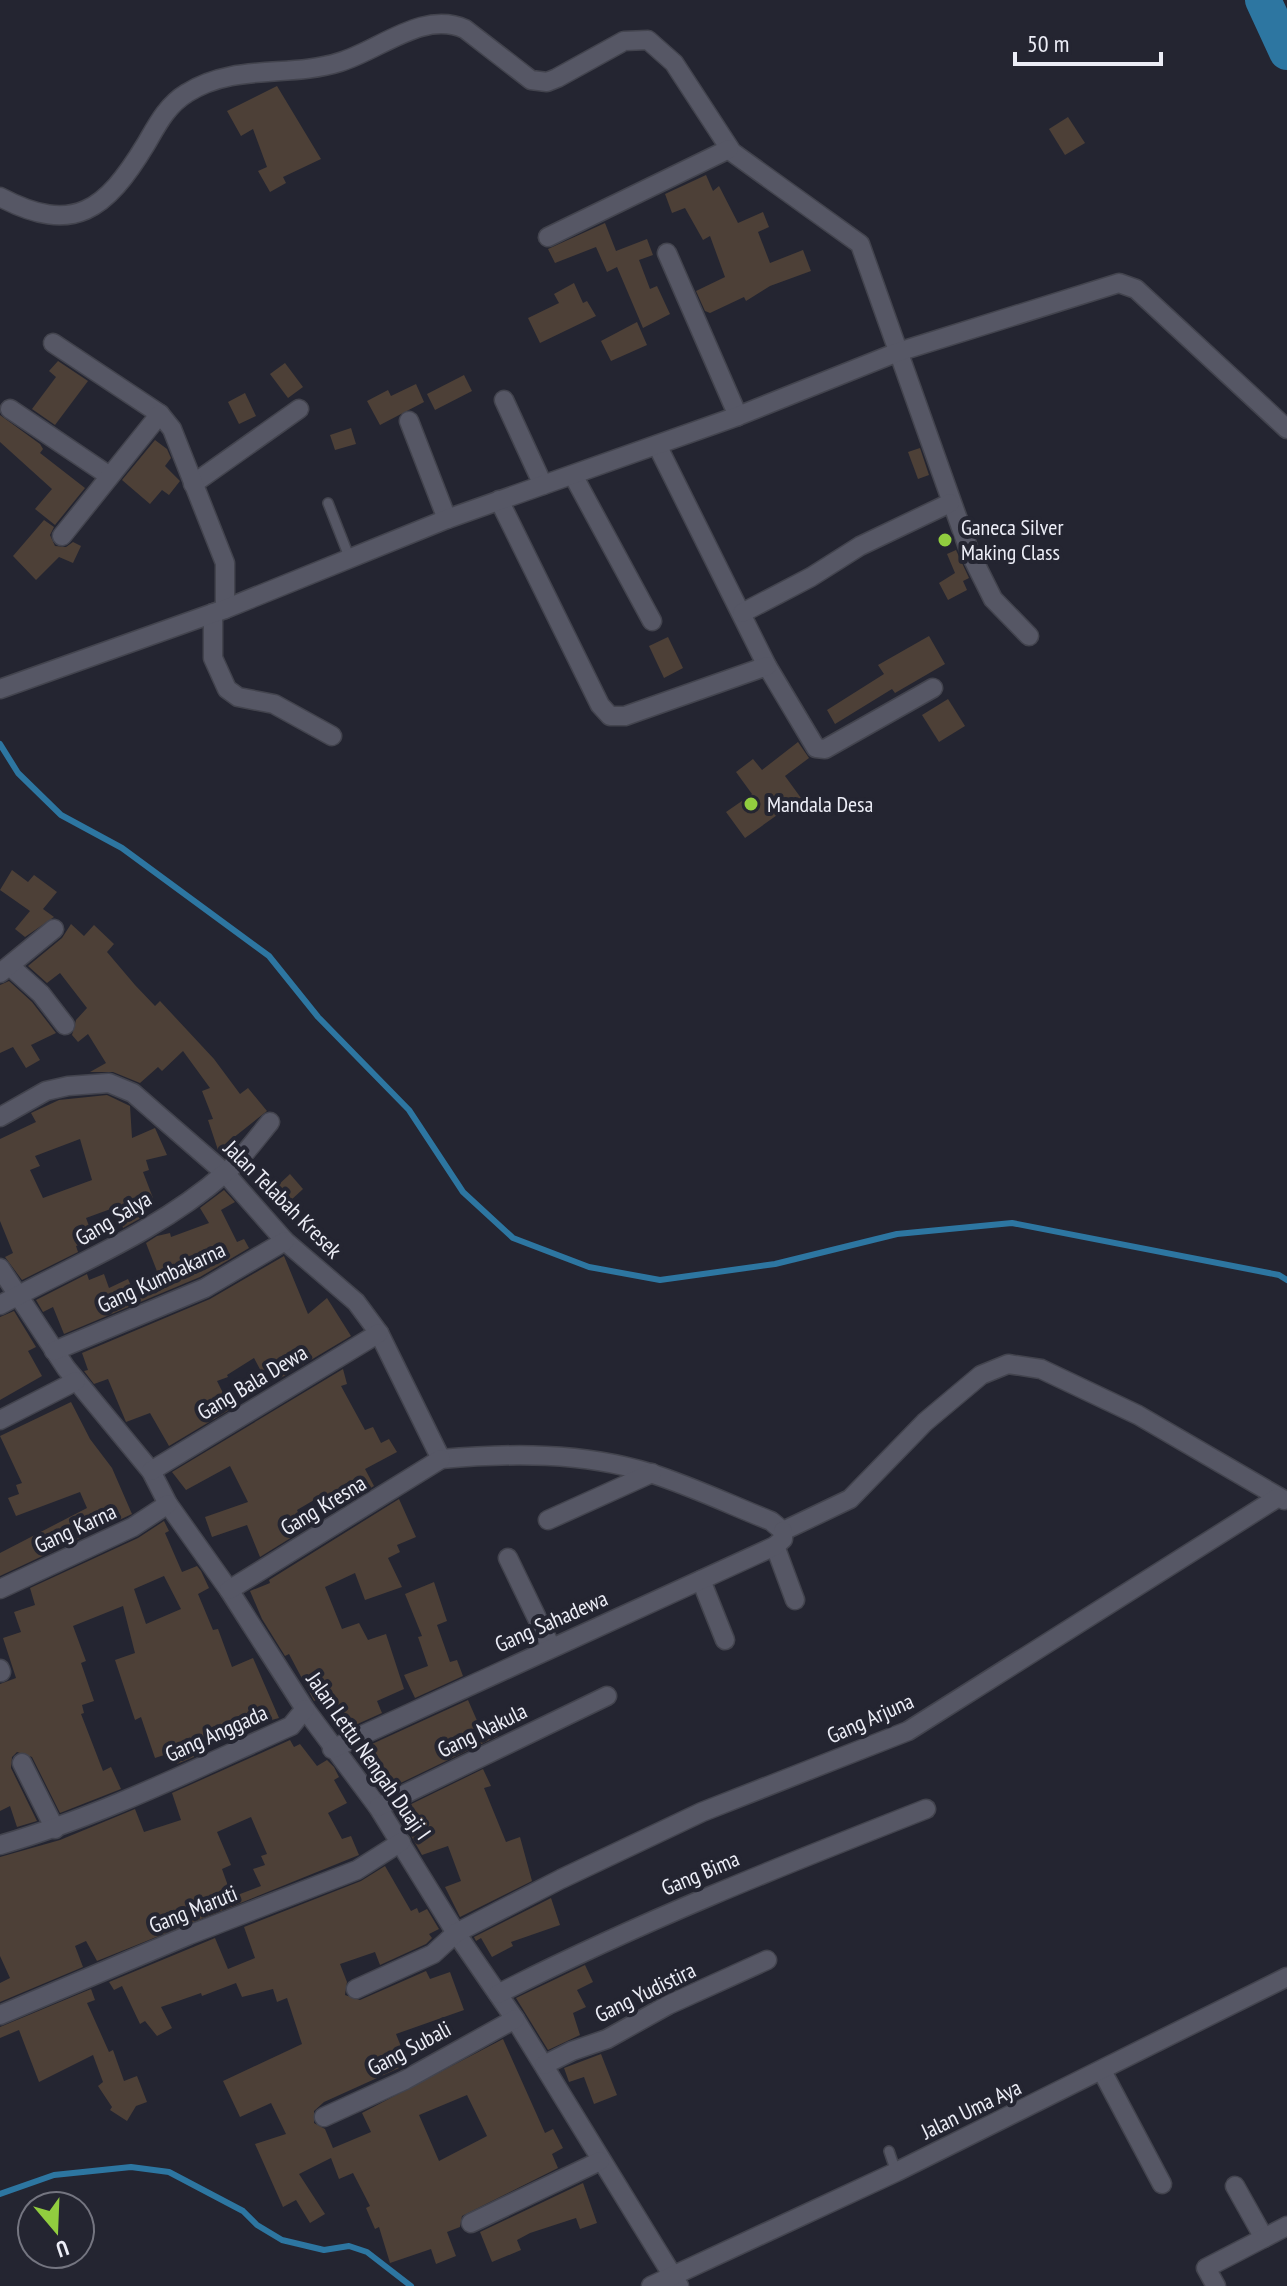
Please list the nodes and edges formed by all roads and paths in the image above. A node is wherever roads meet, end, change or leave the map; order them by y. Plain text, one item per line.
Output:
1 (729, 149) junction
2 (0, 197) edge
3 (548, 237) dead end
4 (667, 253) dead end
5 (53, 343) dead end
6 (898, 352) junction
7 (504, 400) dead end
8 (10, 409) dead end
9 (299, 409) dead end
10 (160, 414) junction
11 (738, 416) junction
12 (409, 421) dead end
13 (1287, 429) edge
14 (657, 445) junction
15 (108, 475) junction
16 (573, 475) junction
17 (193, 484) junction
18 (543, 485) junction
19 (499, 500) junction
20 (328, 503) dead end
21 (950, 503) junction
22 (447, 519) junction
23 (62, 536) dead end
24 (350, 559) junction
25 (219, 611) junction
26 (742, 613) junction
27 (652, 621) dead end
28 (1029, 636) dead end
29 (767, 666) junction
30 (933, 688) dead end
31 (0, 689) edge
32 (332, 736) dead end
33 (54, 929) dead end
34 (5, 970) edge
35 (65, 1025) dead end
36 (0, 1117) edge
37 (270, 1122) dead end
38 (225, 1173) junction
39 (285, 1241) junction
40 (0, 1268) edge
41 (20, 1295) junction
42 (0, 1305) edge
43 (379, 1333) junction
44 (54, 1351) junction
45 (76, 1381) junction
46 (0, 1420) edge
47 (441, 1459) junction
48 (151, 1471) junction
49 (652, 1473) junction
50 (1282, 1499) edge
51 (168, 1504) junction
52 (548, 1520) dead end
53 (779, 1539) junction
54 (508, 1558) dead end
55 (701, 1580) junction
56 (0, 1589) edge
57 (229, 1590) junction
58 (795, 1600) dead end
59 (725, 1640) dead end
60 (551, 1647) junction
61 (607, 1696) dead end
62 (305, 1709) junction
63 (332, 1749) junction
64 (22, 1763) dead end
65 (378, 1807) junction
66 (926, 1809) dead end
67 (55, 1829) junction
68 (401, 1842) junction
69 (0, 1845) edge
70 (456, 1933) junction
71 (767, 1960) dead end
72 (1287, 1977) edge
73 (356, 1989) dead end
74 (498, 1994) junction
75 (0, 2015) edge
76 (515, 2019) junction
77 (544, 2065) junction
78 (1102, 2071) junction
79 (324, 2117) dead end
80 (889, 2151) dead end
81 (600, 2161) junction
82 (896, 2172) junction
83 (1162, 2184) dead end
84 (1235, 2186) dead end
85 (471, 2223) dead end
86 (1287, 2226) edge
87 (1264, 2238) junction
88 (675, 2280) edge
89 (651, 2286) edge
90 (1216, 2286) edge

1 - 2 street
1 - 3 street
1 - 6 street
4 - 11 street
5 - 10 street
6 - 11 street
6 - 13 street
6 - 21 street
7 - 18 street
8 - 15 street
9 - 17 street
10 - 15 street
10 - 17 street
11 - 14 street
12 - 22 street
14 - 16 street
14 - 26 street
15 - 23 street
16 - 18 street
16 - 27 street
17 - 25 street
18 - 19 street
19 - 22 street
19 - 29 street
20 - 24 lane
21 - 26 street
21 - 28 street
22 - 24 street
24 - 25 street
25 - 31 street
25 - 32 street
26 - 29 street
29 - 30 street
33 - 34 street
34 - 35 street
36 - 38 street, Jalan Telabah Kresek
37 - 38 street, Gang Salya
38 - 39 street, Jalan Telabah Kresek
38 - 41 street, Gang Salya
39 - 43 street, Jalan Telabah Kresek
39 - 44 street, Gang Kumbakarna
40 - 41 street, Jalan Lettu Nengah Duaji I
41 - 42 street, Gang Salya
41 - 44 street, Jalan Lettu Nengah Duaji I
43 - 47 street, Jalan Telabah Kresek
43 - 48 street, Gang Bala Dewa
44 - 45 street, Jalan Lettu Nengah Duaji I
45 - 46 street
45 - 48 street, Jalan Lettu Nengah Duaji I
47 - 49 street
47 - 57 street, Gang Kresna
48 - 51 street, Jalan Lettu Nengah Duaji I
49 - 52 street
49 - 53 street
50 - 53 street, Gang Sahadewa
50 - 70 street, Gang Arjuna
51 - 56 street, Gang Karna
51 - 57 street, Jalan Lettu Nengah Duaji I
53 - 55 street, Gang Sahadewa
53 - 58 street
54 - 60 street
55 - 59 street
55 - 60 street, Gang Sahadewa
57 - 62 street, Jalan Lettu Nengah Duaji I
60 - 63 street, Gang Sahadewa
61 - 65 street, Gang Nakula
62 - 63 street, Jalan Lettu Nengah Duaji I
62 - 67 street, Gang Anggada
63 - 65 street, Jalan Lettu Nengah Duaji I
64 - 67 street
65 - 68 street, Jalan Lettu Nengah Duaji I
66 - 74 street, Gang Bima
67 - 69 street, Gang Anggada
68 - 70 street, Jalan Lettu Nengah Duaji I
68 - 75 street, Gang Maruti
70 - 73 street, Gang Arjuna
70 - 74 street, Jalan Lettu Nengah Duaji I
71 - 77 street, Gang Yudistira
72 - 78 street, Jalan Uma Aya
74 - 76 street, Jalan Lettu Nengah Duaji I
76 - 77 street, Jalan Lettu Nengah Duaji I
76 - 79 street, Gang Subali
77 - 81 street, Jalan Lettu Nengah Duaji I
78 - 82 street, Jalan Uma Aya
78 - 83 street
80 - 82 lane
81 - 85 street
81 - 88 street, Jalan Lettu Nengah Duaji I
82 - 88 street, Jalan Uma Aya
84 - 87 street
86 - 87 street
87 - 90 street
88 - 89 street, Jalan Uma Aya

